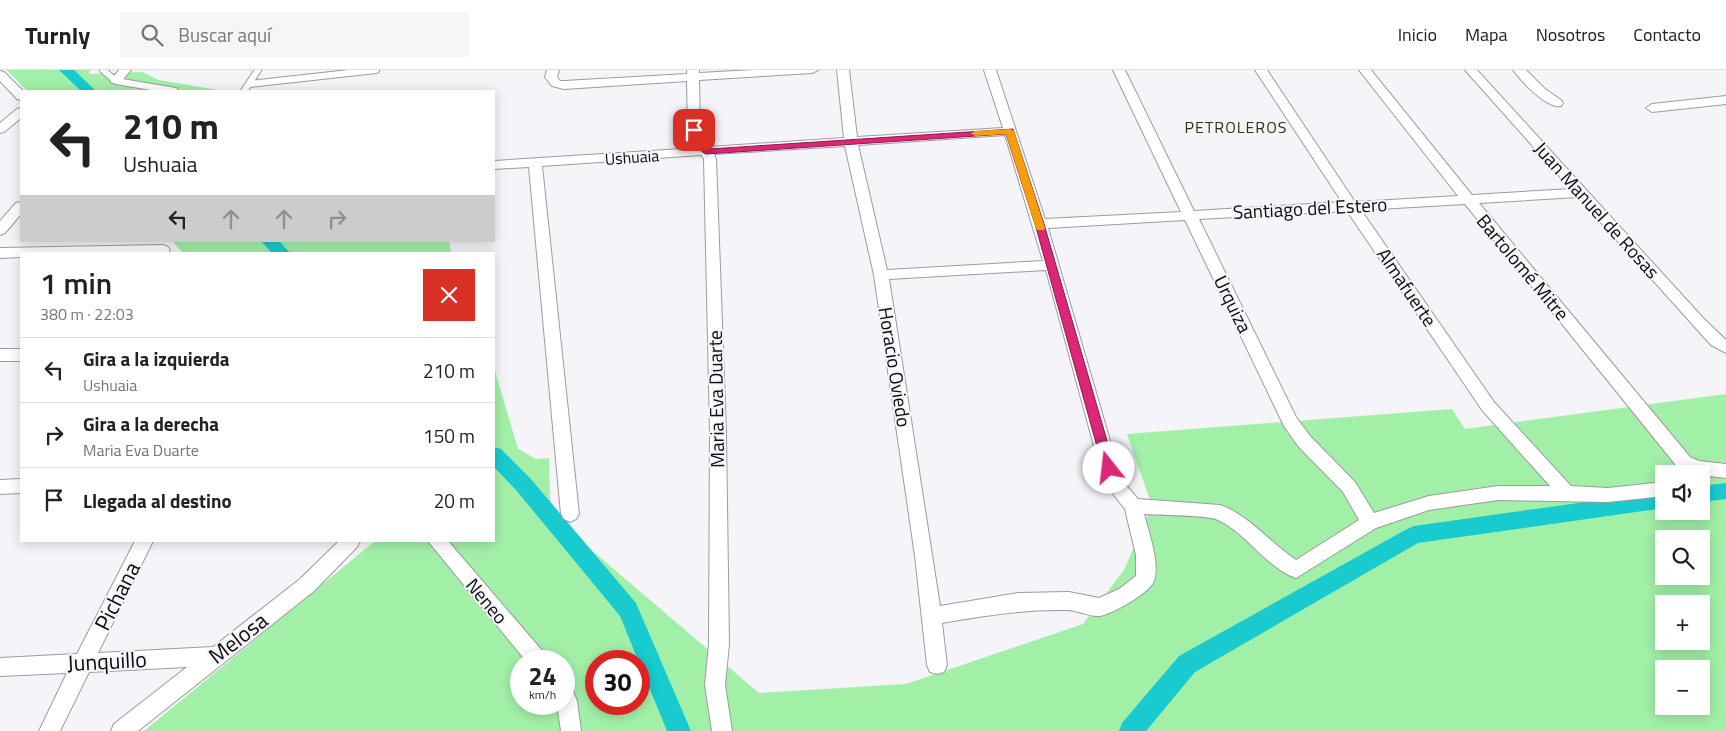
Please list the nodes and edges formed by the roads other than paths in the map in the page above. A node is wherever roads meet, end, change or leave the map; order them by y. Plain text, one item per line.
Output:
1 (103, 70) edge
2 (125, 70) edge
3 (258, 70) edge
4 (376, 70) edge
5 (553, 70) edge
6 (812, 70) edge
7 (843, 70) edge
8 (990, 70) edge
9 (1119, 70) edge
10 (1261, 70) edge
11 (1365, 70) edge
12 (1471, 70) edge
13 (1519, 70) edge
14 (693, 73) edge
15 (1, 75) edge
16 (116, 82) junction
17 (250, 84) junction
18 (168, 90) edge
19 (245, 90) edge
20 (20, 95) edge
21 (1726, 100) edge
22 (1557, 103) dead end
23 (1652, 108) dead end
24 (20, 113) edge
25 (0, 129) edge
26 (1010, 131) junction
27 (851, 142) junction
28 (706, 152) junction
29 (535, 163) junction
30 (495, 166) edge
31 (1580, 193) junction
32 (1468, 200) junction
33 (1351, 206) junction
34 (20, 207) edge
35 (1189, 215) junction
36 (1040, 224) junction
37 (0, 230) edge
38 (161, 248) edge
39 (20, 252) edge
40 (32, 252) edge
41 (0, 253) edge
42 (1051, 265) junction
43 (881, 276) junction
44 (1726, 347) edge
45 (0, 355) edge
46 (20, 355) edge
47 (1682, 465) edge
48 (1710, 469) edge
49 (1726, 471) edge
50 (0, 486) edge
51 (20, 486) edge
52 (1655, 490) edge
53 (1567, 493) junction
54 (1132, 506) junction
55 (570, 514) dead end
56 (1370, 522) junction
57 (143, 542) edge
58 (350, 542) edge
59 (438, 542) edge
60 (931, 616) junction
61 (529, 650) edge
62 (214, 656) junction
63 (82, 662) junction
64 (937, 665) dead end
65 (0, 667) edge
66 (570, 715) edge
67 (49, 731) edge
68 (121, 731) edge
69 (572, 731) edge
70 (722, 731) edge

1 - 16 lane
2 - 16 street
3 - 17 lane
4 - 17 lane
5 - 14 street
6 - 14 street
7 - 27 street, Horacio Oviedo
8 - 26 street
9 - 35 street, Urquiza
10 - 33 street, Almafuerte
11 - 32 street, Bartolomé Mitre
12 - 31 street, Juan Manuel de Rosas
13 - 22 street
14 - 28 street, Maria Eva Duarte
15 - 20 street
16 - 18 lane
17 - 19 lane
21 - 23 street
24 - 25 street
26 - 27 street, Ushuaia
26 - 36 street
27 - 28 street, Ushuaia
27 - 43 street, Horacio Oviedo
28 - 29 street, Ushuaia
28 - 70 street, Maria Eva Duarte
29 - 30 street, Ushuaia
29 - 55 street
31 - 32 street, Santiago del Estero
31 - 44 street, Juan Manuel de Rosas
32 - 33 street, Santiago del Estero
32 - 47 street, Bartolomé Mitre
33 - 35 street, Santiago del Estero
33 - 53 street, Almafuerte
34 - 37 street
35 - 36 street, Santiago del Estero
35 - 56 street, Urquiza
36 - 42 street
38 - 40 street
39 - 41 street
42 - 43 street
42 - 54 street
43 - 60 street, Horacio Oviedo
45 - 46 street
48 - 49 street
50 - 51 street
52 - 53 street
53 - 56 street
54 - 56 street
54 - 60 street
57 - 63 street, Pichana
58 - 62 street, Melosa
59 - 61 street, Neneo
60 - 64 street, Horacio Oviedo
62 - 63 street, Junquillo
62 - 68 street, Melosa
63 - 65 street, Junquillo
63 - 67 street, Pichana
66 - 69 street

